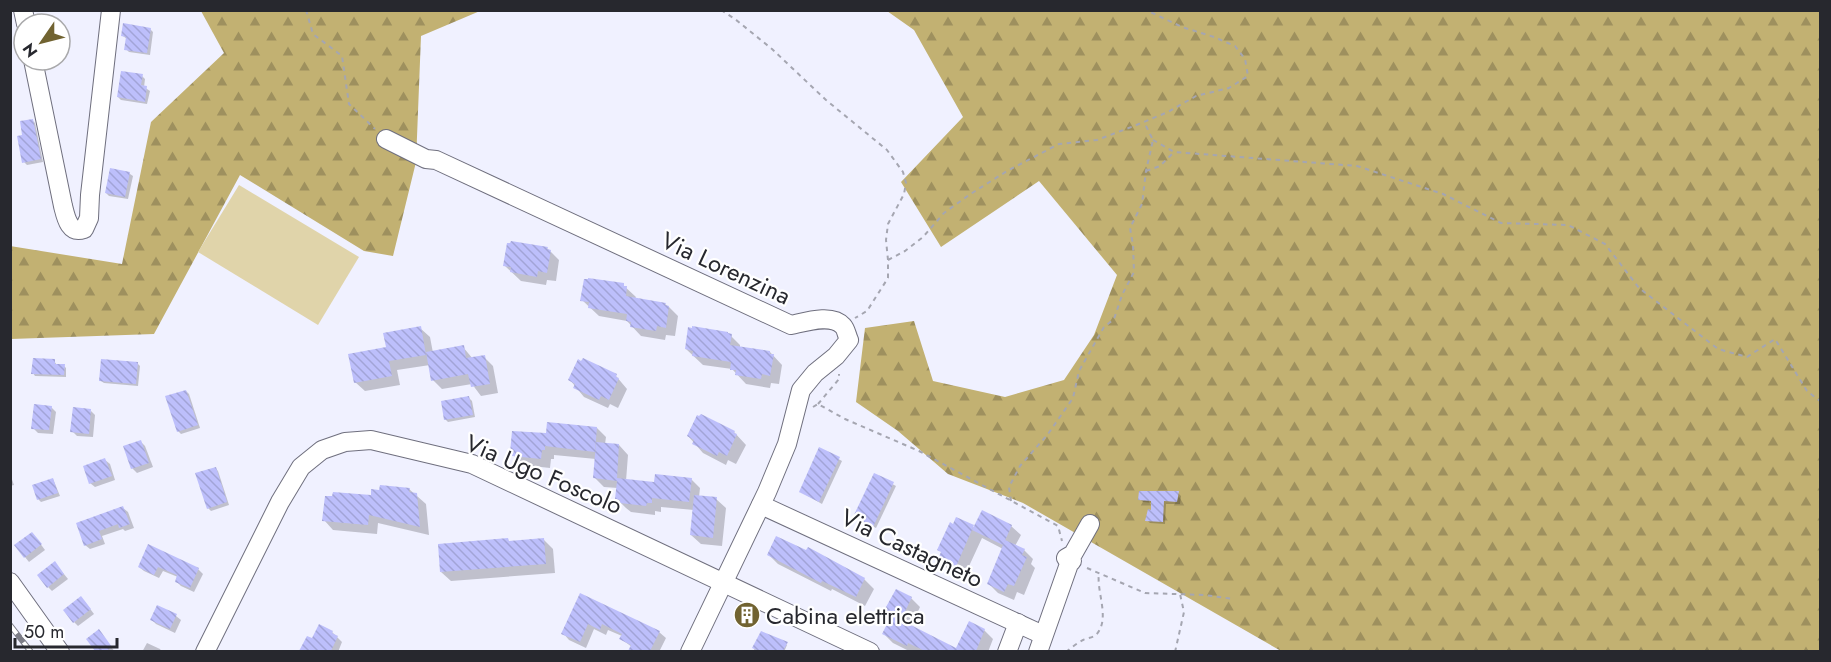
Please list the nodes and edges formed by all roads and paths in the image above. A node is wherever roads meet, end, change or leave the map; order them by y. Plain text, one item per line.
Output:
1 (111, 10) edge
2 (306, 10) edge
3 (721, 10) edge
4 (1146, 10) edge
5 (35, 72) edge
6 (1144, 122) junction
7 (386, 139) joint
8 (1153, 140) junction
9 (1174, 152) junction
10 (1146, 171) junction
11 (888, 260) junction
12 (843, 326) junction
13 (1821, 401) edge
14 (813, 406) dead end
15 (1011, 501) junction
16 (761, 505) junction
17 (1090, 524) dead end
18 (1069, 560) junction
19 (1099, 573) junction
20 (723, 581) junction
21 (10, 582) edge
22 (1180, 594) junction
23 (1234, 599) dead end
24 (1018, 623) junction
25 (1040, 643) edge
26 (60, 651) edge
27 (205, 651) edge
28 (690, 651) edge
29 (870, 651) edge
30 (1007, 651) edge
31 (1066, 651) edge
32 (1175, 651) edge

1 - 5 street
2 - 7 path
3 - 11 path
4 - 6 path
6 - 8 path
6 - 11 path
7 - 12 street, Via Lorenzina
8 - 9 path
8 - 10 path
9 - 10 path
9 - 13 path
10 - 15 path
11 - 12 path
12 - 16 street
14 - 15 path
15 - 18 path
16 - 20 street
16 - 24 street, Via Castagneto
17 - 18 street
18 - 19 path
18 - 25 street
19 - 22 path
19 - 31 path
20 - 27 street, Via Ugo Foscolo
20 - 28 street
20 - 29 street, Via Ugo Foscolo
21 - 26 street
22 - 23 path
22 - 32 path
24 - 25 street, Via Castagneto
24 - 30 street

